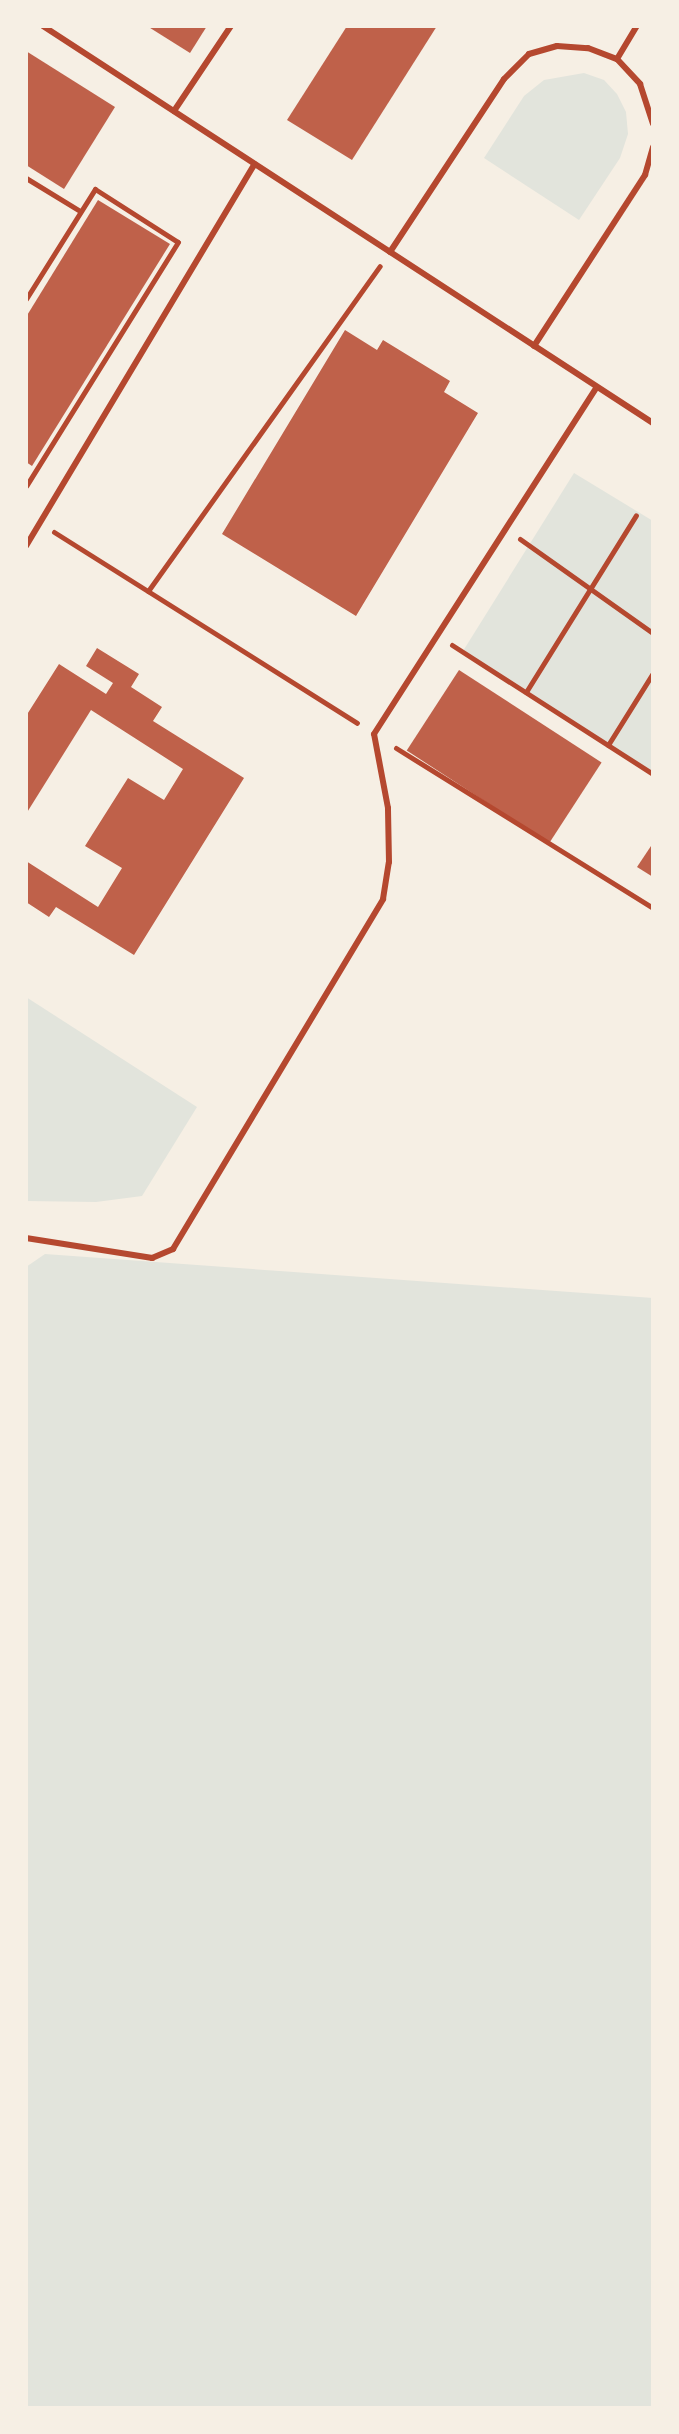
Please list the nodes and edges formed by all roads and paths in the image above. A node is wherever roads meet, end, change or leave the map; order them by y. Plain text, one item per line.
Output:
1 (43, 26) edge
2 (231, 26) edge
3 (637, 26) edge
4 (617, 59) junction
5 (174, 111) junction
6 (653, 124) edge
7 (653, 147) edge
8 (255, 164) junction
9 (26, 178) edge
10 (80, 211) junction
11 (390, 252) junction
12 (26, 299) edge
13 (534, 346) junction
14 (597, 387) junction
15 (653, 423) edge
16 (26, 486) edge
17 (636, 515) dead end
18 (40, 523) junction
19 (506, 529) junction
20 (26, 546) edge
21 (591, 589) junction
22 (148, 591) junction
23 (653, 633) edge
24 (437, 636) junction
25 (653, 673) edge
26 (526, 692) junction
27 (374, 734) junction
28 (608, 745) junction
29 (653, 774) edge
30 (653, 908) edge
31 (26, 1238) edge

1 - 5 lane
2 - 5 lane
3 - 4 lane
4 - 6 lane
4 - 11 lane
5 - 8 lane
7 - 13 lane
8 - 11 lane
8 - 18 lane
9 - 10 path
10 - 12 path
10 - 16 path
11 - 13 lane
11 - 22 path
13 - 14 lane
14 - 15 lane
14 - 19 lane
17 - 21 path
18 - 20 lane
18 - 22 path
19 - 21 path
19 - 24 lane
21 - 23 path
21 - 26 path
22 - 27 path
24 - 26 path
24 - 27 lane
25 - 28 path
26 - 28 path
27 - 30 path
27 - 31 lane
28 - 29 path

